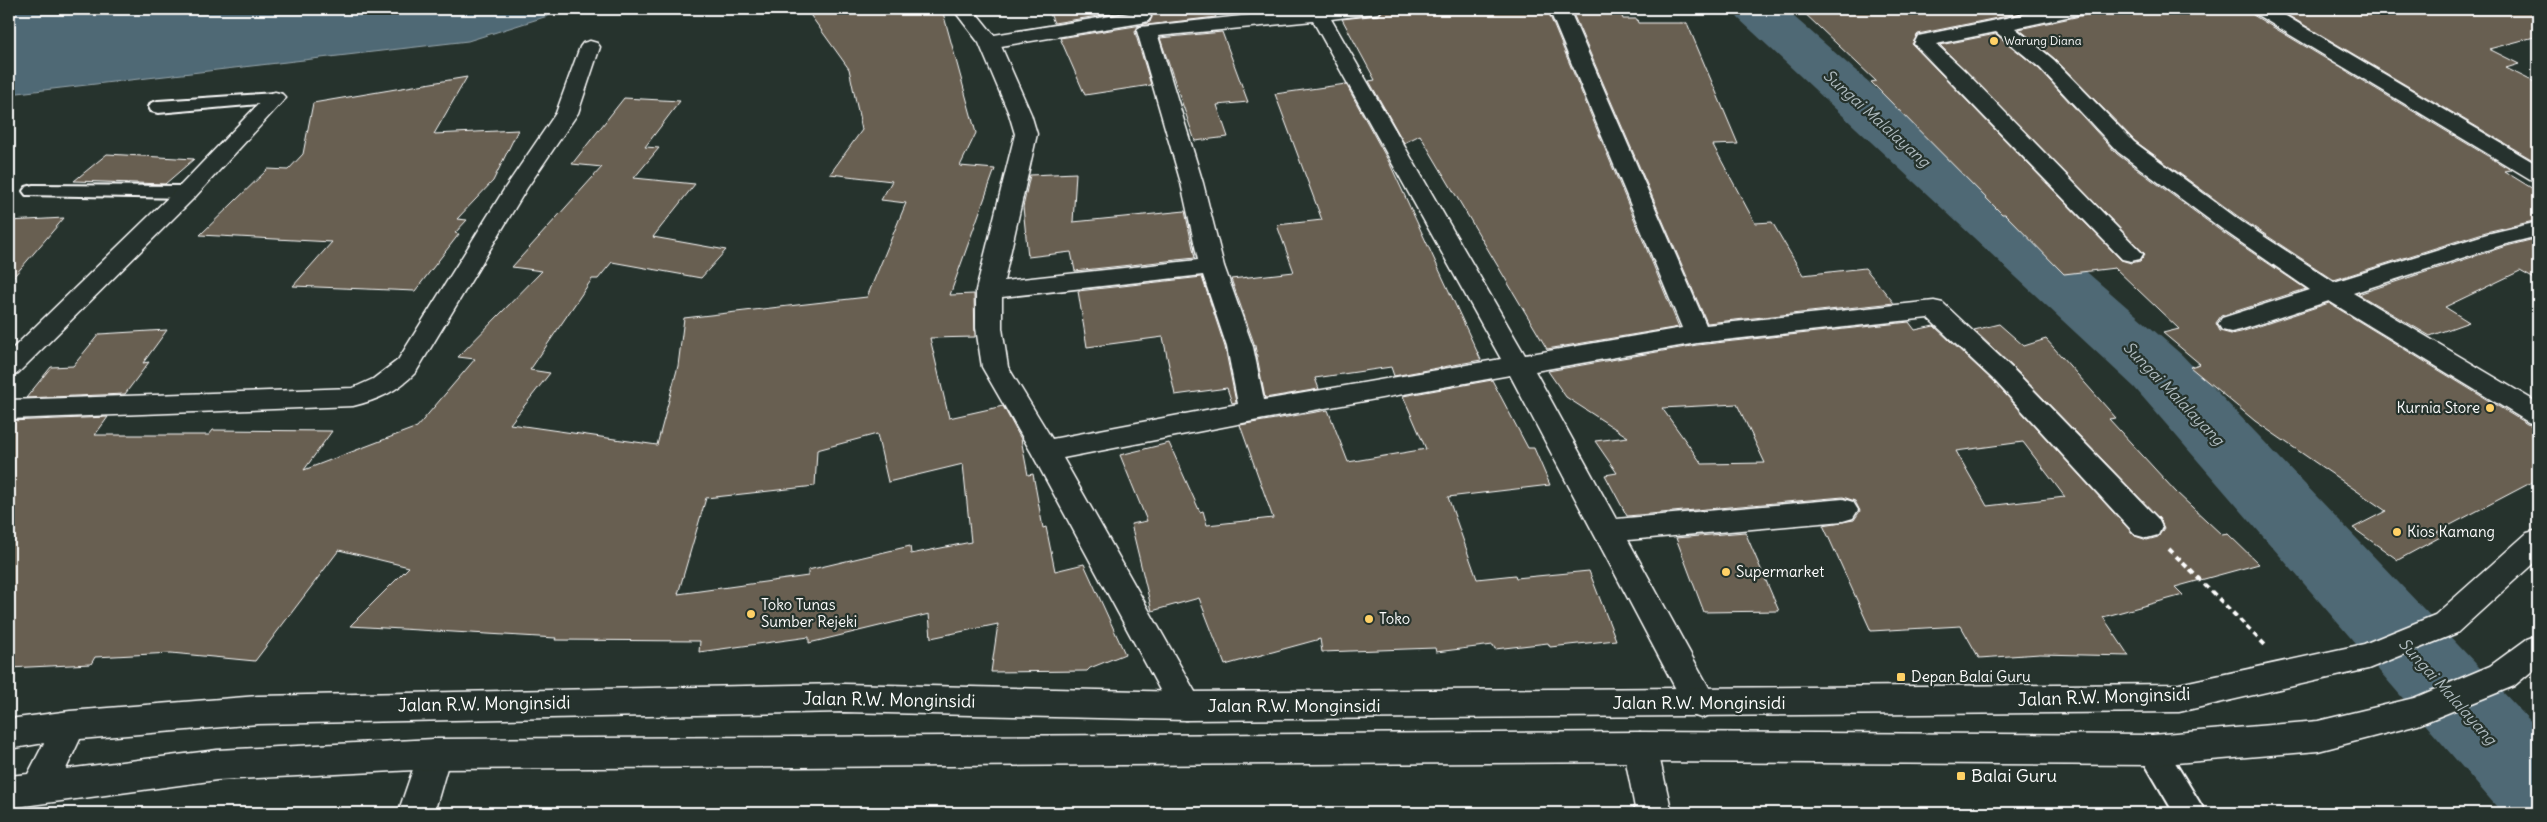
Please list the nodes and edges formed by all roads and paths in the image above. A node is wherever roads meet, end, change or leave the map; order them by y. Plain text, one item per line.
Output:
1 (963, 9) edge
2 (1372, 9) edge
3 (1559, 9) edge
4 (2078, 9) edge
5 (2261, 9) edge
6 (1317, 12) edge
7 (1143, 19) edge
8 (1999, 24) junction
9 (989, 42) junction
10 (590, 47) dead end
11 (275, 98) joint
12 (158, 107) dead end
13 (2538, 174) edge
14 (33, 191) dead end
15 (187, 192) junction
16 (2538, 229) edge
17 (2131, 254) dead end
18 (1212, 266) junction
19 (988, 290) junction
20 (2332, 292) junction
21 (2231, 324) dead end
22 (1697, 334) junction
23 (1518, 366) junction
24 (9, 367) edge
25 (9, 410) edge
26 (1253, 411) junction
27 (2538, 415) edge
28 (1045, 451) junction
29 (1843, 510) dead end
30 (2147, 527) joint
31 (1607, 532) junction
32 (2538, 541) edge
33 (2538, 648) edge
34 (2293, 673) junction
35 (1701, 704) junction
36 (1186, 706) junction
37 (70, 725) junction
38 (9, 734) edge
39 (1640, 747) junction
40 (2152, 750) junction
41 (434, 754) junction
42 (24, 790) edge
43 (416, 813) edge
44 (1654, 813) edge
45 (2191, 813) edge

1 - 9 main road
2 - 6 main road
3 - 22 main road
4 - 8 main road
5 - 13 main road
6 - 7 main road
6 - 23 main road
7 - 9 main road
7 - 18 main road
8 - 17 main road
8 - 20 main road
9 - 19 main road
10 - 25 main road
11 - 12 lane
11 - 15 main road
14 - 15 lane
15 - 24 main road
16 - 20 main road
18 - 19 main road
18 - 26 main road
19 - 28 main road
20 - 21 main road
20 - 27 main road
22 - 23 main road
22 - 30 main road
23 - 26 main road
23 - 31 main road
26 - 28 main road
28 - 36 main road
29 - 31 main road
30 - 34 path
31 - 35 main road
32 - 34 main road, Jalan R.W. Monginsidi
33 - 40 main road
34 - 35 main road, Jalan R.W. Monginsidi
35 - 36 main road, Jalan R.W. Monginsidi
36 - 37 main road, Jalan R.W. Monginsidi
37 - 38 main road, Jalan R.W. Monginsidi
37 - 42 main road
39 - 40 main road
39 - 41 main road
39 - 44 main road
40 - 45 lane
41 - 42 main road
41 - 43 main road

